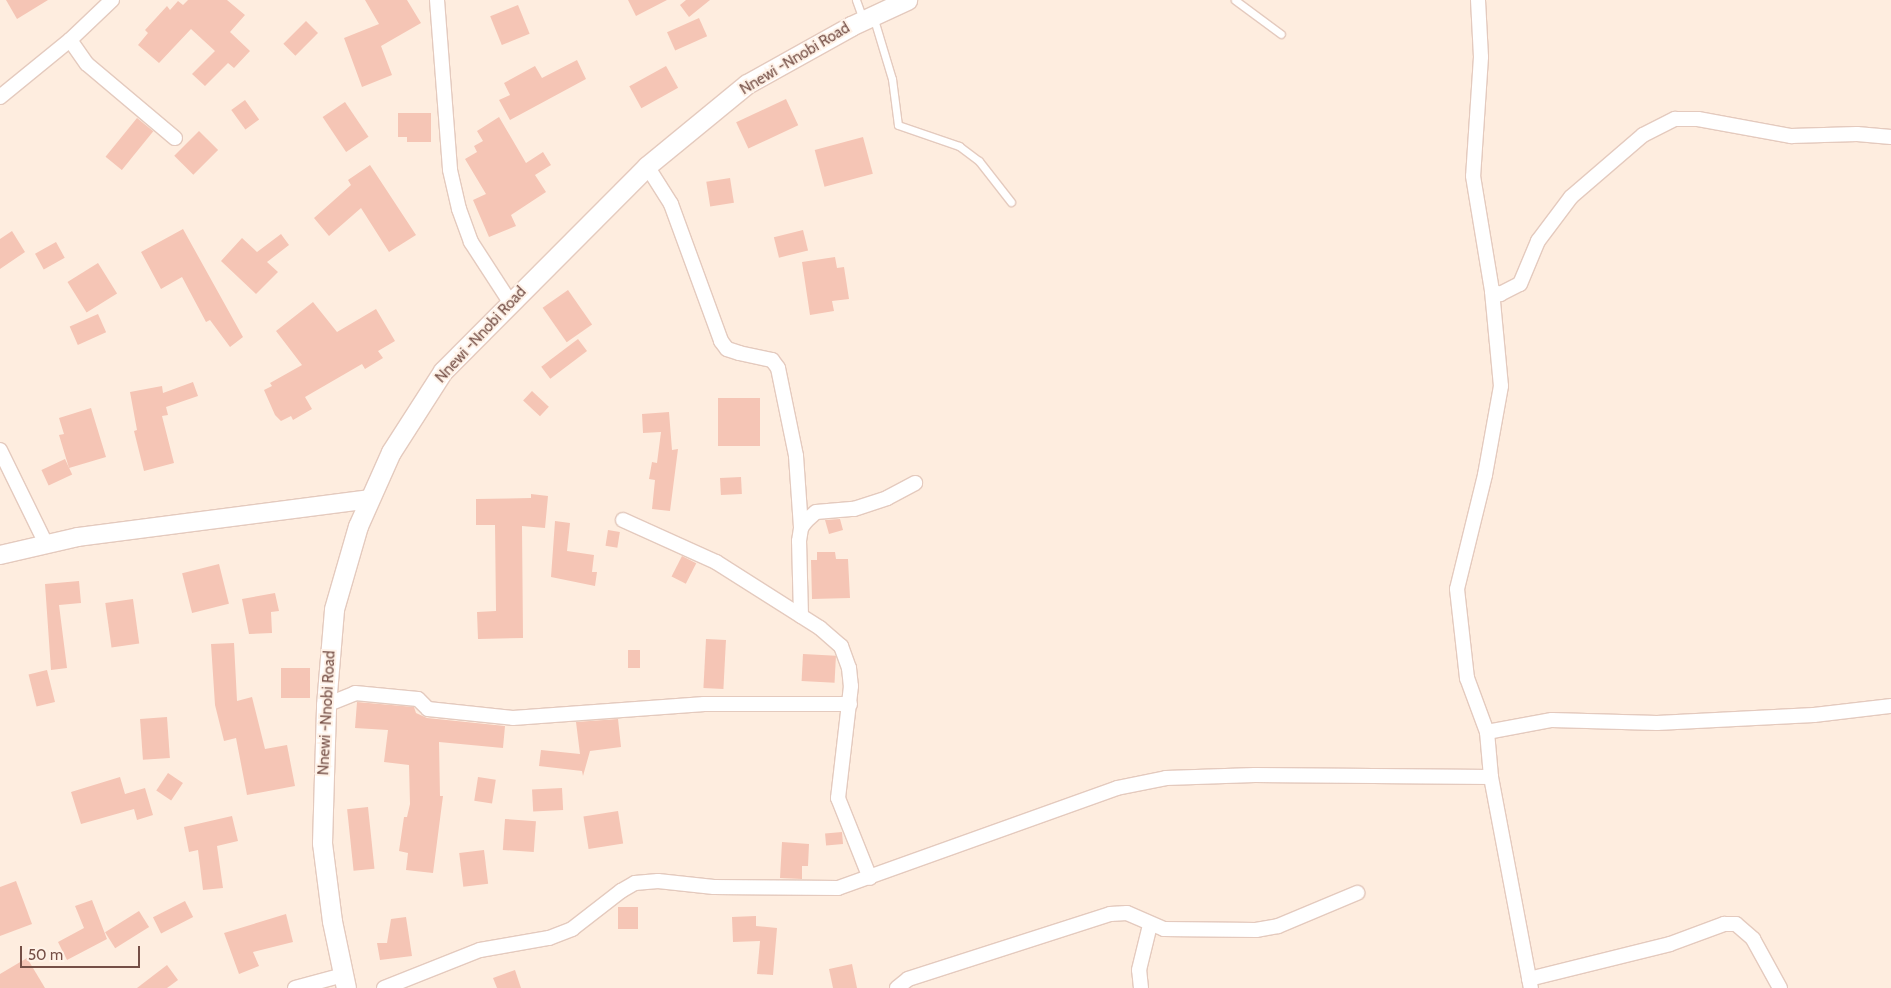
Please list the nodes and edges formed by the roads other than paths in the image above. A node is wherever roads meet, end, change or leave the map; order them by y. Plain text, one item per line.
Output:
1 (112, 0) edge
2 (437, 0) edge
3 (856, 0) edge
4 (907, 0) edge
5 (1235, 0) edge
6 (1478, 0) edge
7 (868, 18) junction
8 (1281, 34) dead end
9 (70, 40) junction
10 (0, 97) edge
11 (1891, 137) edge
12 (175, 138) dead end
13 (647, 166) junction
14 (1011, 202) dead end
15 (1492, 291) junction
16 (510, 302) junction
17 (0, 450) edge
18 (915, 483) dead end
19 (370, 499) junction
20 (623, 520) dead end
21 (801, 528) junction
22 (46, 544) junction
23 (0, 554) edge
24 (801, 616) junction
25 (850, 704) junction
26 (326, 706) junction
27 (1891, 706) edge
28 (1487, 732) junction
29 (1491, 777) junction
30 (870, 878) junction
31 (1356, 893) dead end
32 (1150, 925) junction
33 (345, 981) edge
34 (1530, 983) edge
35 (899, 987) edge
36 (294, 988) edge
37 (384, 988) edge
38 (1141, 988) edge
39 (1780, 988) edge

1 - 9 street
2 - 16 street
3 - 7 lane
4 - 7 main road, Nnewi -Nnobi Road
5 - 8 lane
6 - 15 street
7 - 13 main road, Nnewi -Nnobi Road
7 - 14 lane
9 - 10 street
9 - 12 street
11 - 15 street
13 - 16 main road, Nnewi -Nnobi Road
13 - 21 street
15 - 28 street
16 - 19 main road, Nnewi -Nnobi Road
17 - 22 street
18 - 21 street
19 - 22 street
19 - 26 main road, Nnewi -Nnobi Road
20 - 24 street
21 - 24 street
22 - 23 street
24 - 25 street
25 - 26 street
25 - 30 street
26 - 33 main road, Nnewi -Nnobi Road
27 - 28 street
28 - 29 street
29 - 30 street
29 - 34 street
30 - 37 street
31 - 32 street
32 - 35 street
32 - 38 street
33 - 36 street
34 - 39 street

